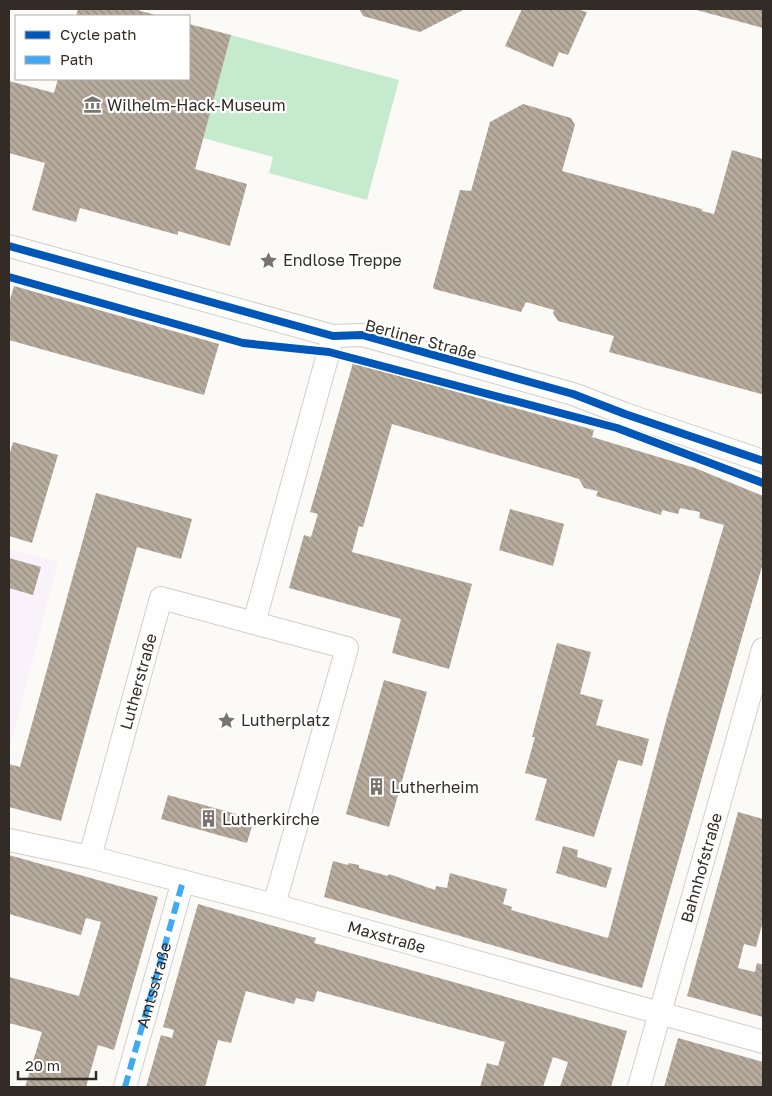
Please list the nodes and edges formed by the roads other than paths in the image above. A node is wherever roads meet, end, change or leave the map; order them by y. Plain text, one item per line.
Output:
1 (9, 246) edge
2 (333, 336) junction
3 (763, 461) edge
4 (254, 623) junction
5 (763, 649) edge
6 (9, 840) edge
7 (90, 857) junction
8 (183, 881) junction
9 (274, 905) junction
10 (660, 1012) junction
11 (763, 1042) edge
12 (125, 1087) edge
13 (639, 1087) edge

1 - 2 street, Berliner Straße
2 - 3 street, Berliner Straße
2 - 4 street
4 - 7 street, Lutherstraße
4 - 9 street, Lutherstraße
5 - 10 street, Bahnhofstraße
6 - 7 street, Maxstraße
7 - 8 street, Maxstraße
8 - 9 street, Maxstraße
8 - 12 street, Amtsstraße
9 - 10 street, Maxstraße
10 - 11 street, Maxstraße
10 - 13 street, Bahnhofstraße

